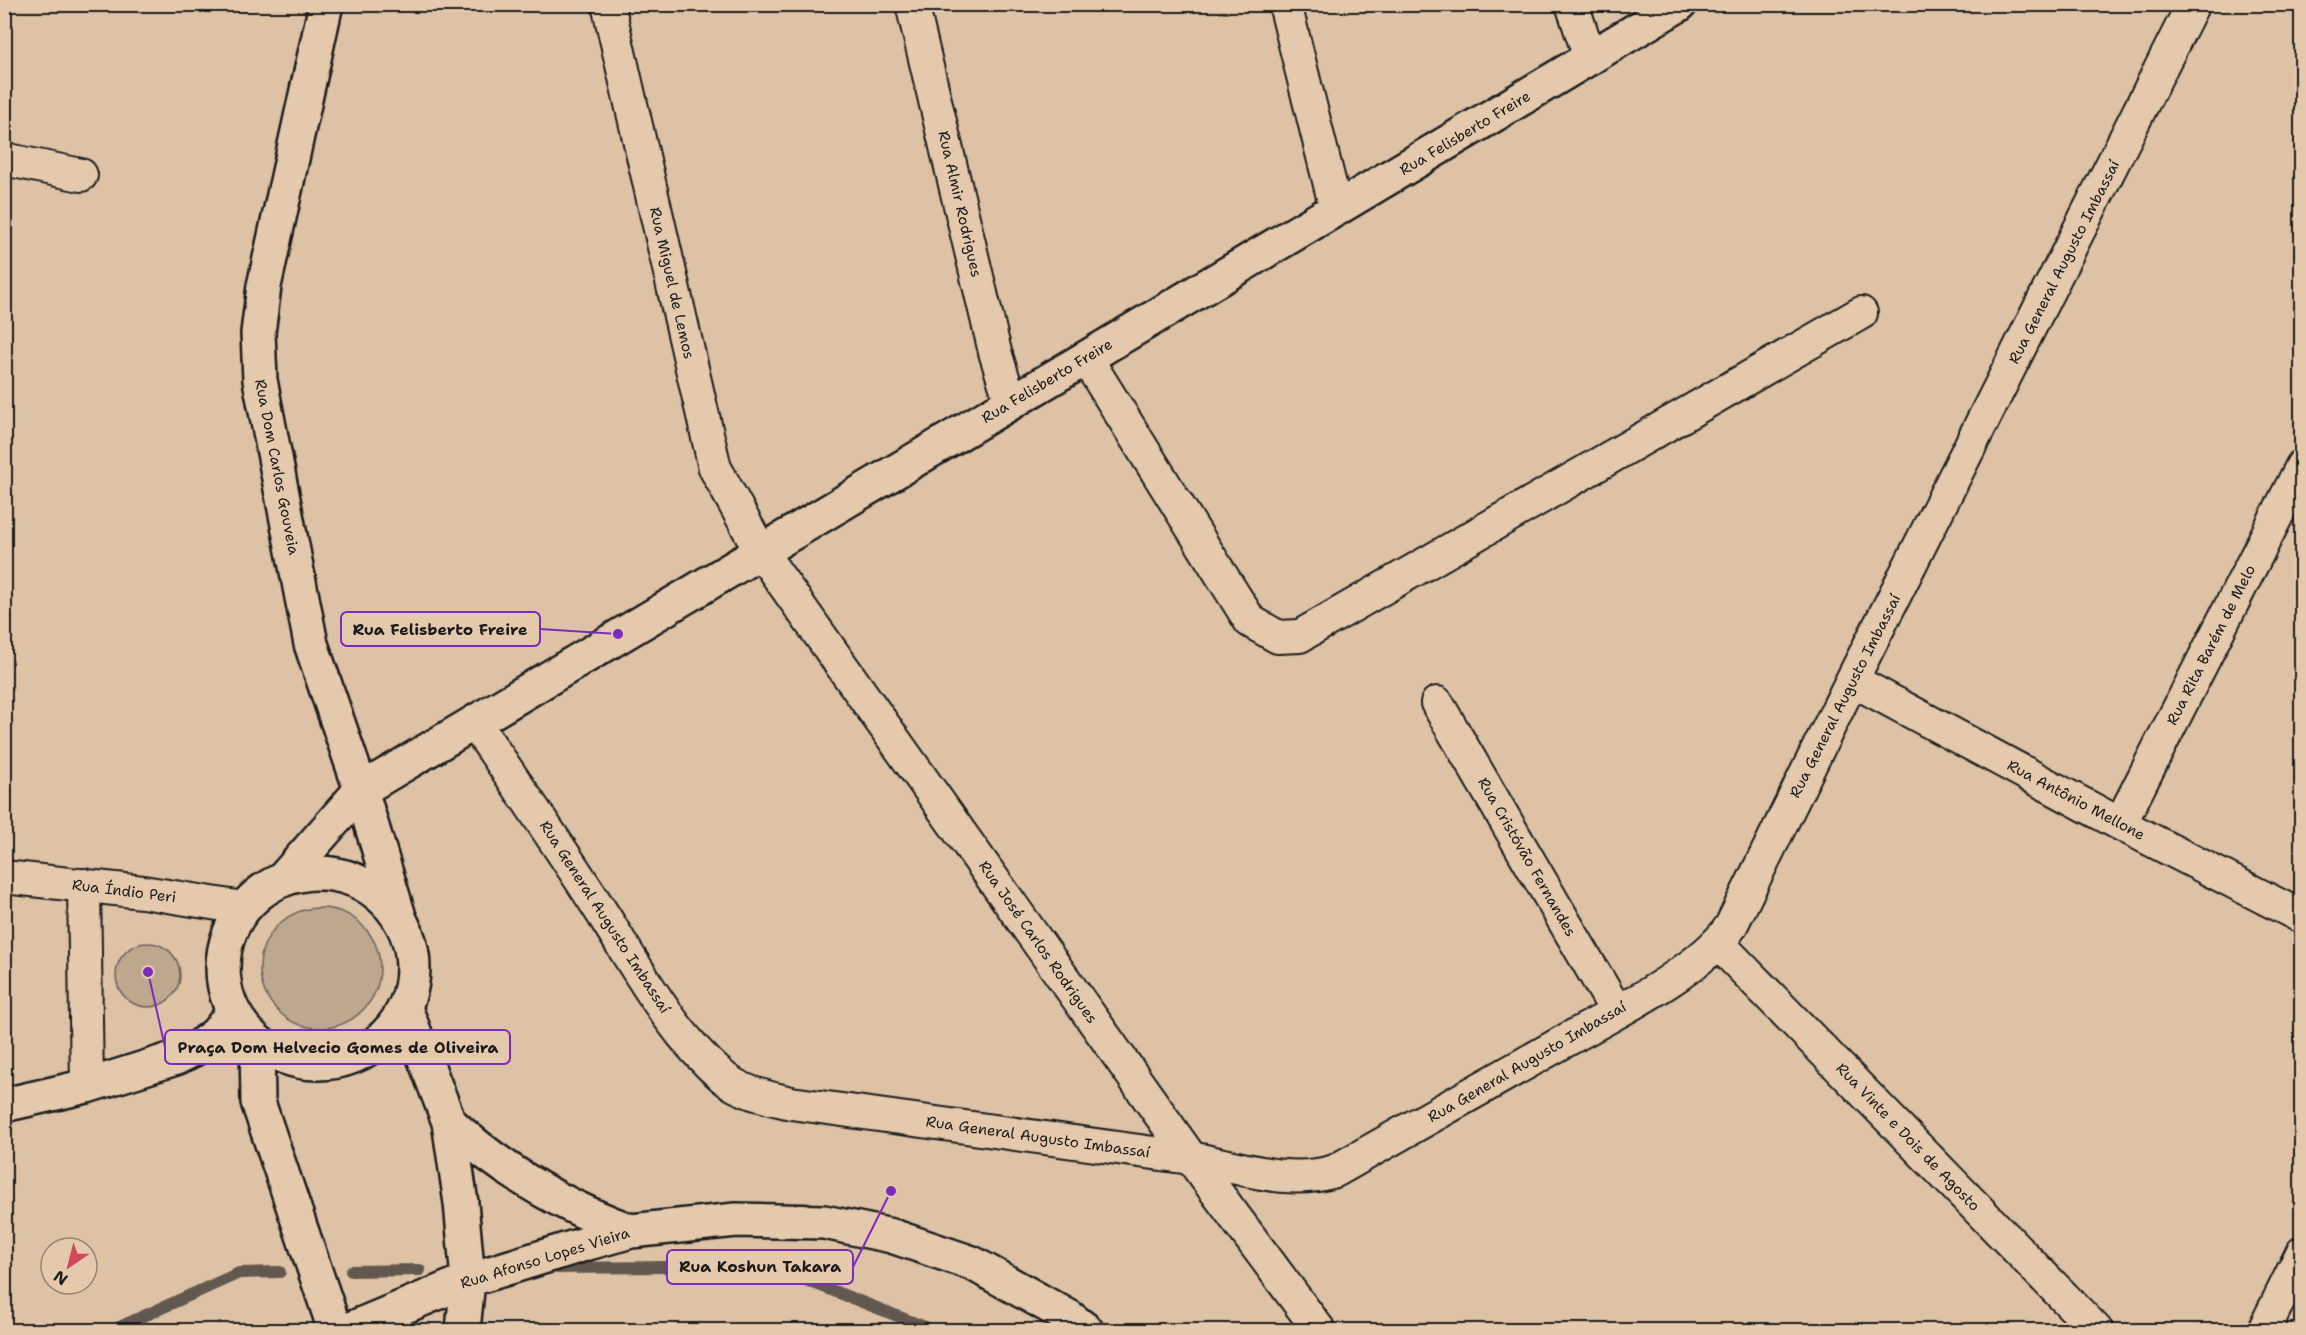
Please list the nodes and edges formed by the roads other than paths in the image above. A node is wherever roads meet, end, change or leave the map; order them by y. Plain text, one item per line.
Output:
1 (326, 4) edge
2 (608, 4) edge
3 (912, 4) edge
4 (1285, 4) edge
5 (1572, 4) edge
6 (1680, 4) edge
7 (2193, 4) edge
8 (1590, 58) junction
9 (4, 159) edge
10 (81, 175) dead end
11 (1336, 210) junction
12 (1861, 313) dead end
13 (1086, 358) junction
14 (1011, 403) junction
15 (2301, 466) edge
16 (761, 552) junction
17 (1852, 680) junction
18 (1437, 703) dead end
19 (474, 722) junction
20 (361, 790) junction
21 (2120, 824) junction
22 (4, 877) edge
23 (283, 879) junction
24 (84, 885) junction
25 (243, 908) junction
26 (2301, 917) edge
27 (400, 920) junction
28 (1719, 944) junction
29 (405, 1008) junction
30 (1617, 1012) junction
31 (233, 1013) junction
32 (257, 1041) junction
33 (87, 1086) junction
34 (4, 1106) edge
35 (449, 1122) junction
36 (1191, 1158) junction
37 (631, 1231) junction
38 (2301, 1253) edge
39 (468, 1280) junction
40 (335, 1330) edge
41 (348, 1330) edge
42 (463, 1330) edge
43 (1086, 1330) edge
44 (1318, 1330) edge
45 (2096, 1330) edge
46 (2264, 1330) edge

1 - 20 street, Rua Dom Carlos Gouveia
2 - 16 street, Rua Miguel de Lemos
3 - 14 street, Rua Almir Rodrigues
4 - 11 street
5 - 8 street
6 - 8 street, Rua Felisberto Freire
7 - 17 street, Rua General Augusto Imbassaí
8 - 11 street, Rua Felisberto Freire
9 - 10 street
11 - 13 street, Rua Felisberto Freire
12 - 13 street
13 - 14 street, Rua Felisberto Freire
14 - 16 street, Rua Felisberto Freire
15 - 21 street, Rua Rita Barém de Melo
16 - 19 street, Rua Felisberto Freire
16 - 36 street, Rua José Carlos Rodrigues
17 - 21 street, Rua Antônio Mellone
17 - 28 street, Rua General Augusto Imbassaí
18 - 30 street, Rua Cristóvão Fernandes
19 - 20 street, Rua Felisberto Freire
19 - 36 street, Rua General Augusto Imbassaí
20 - 23 street, Rua Felisberto Freire
20 - 27 street, Rua Dom Carlos Gouveia
21 - 26 street, Rua Antônio Mellone
22 - 24 street, Rua Índio Peri
23 - 25 street
23 - 27 street
24 - 25 street, Rua Índio Peri
24 - 33 street
25 - 31 street
27 - 29 street
28 - 30 street, Rua General Augusto Imbassaí
28 - 45 street, Rua Vinte e Dois de Agosto
29 - 32 street
29 - 35 street
30 - 36 street, Rua General Augusto Imbassaí
31 - 32 street
31 - 33 street
32 - 40 street
33 - 34 street
35 - 37 street
35 - 39 street
36 - 44 street, Rua José Carlos Rodrigues
37 - 39 street, Rua Afonso Lopes Vieira
37 - 43 street, Rua Afonso Lopes Vieira
38 - 46 street
39 - 41 street, Rua Afonso Lopes Vieira
39 - 42 street

